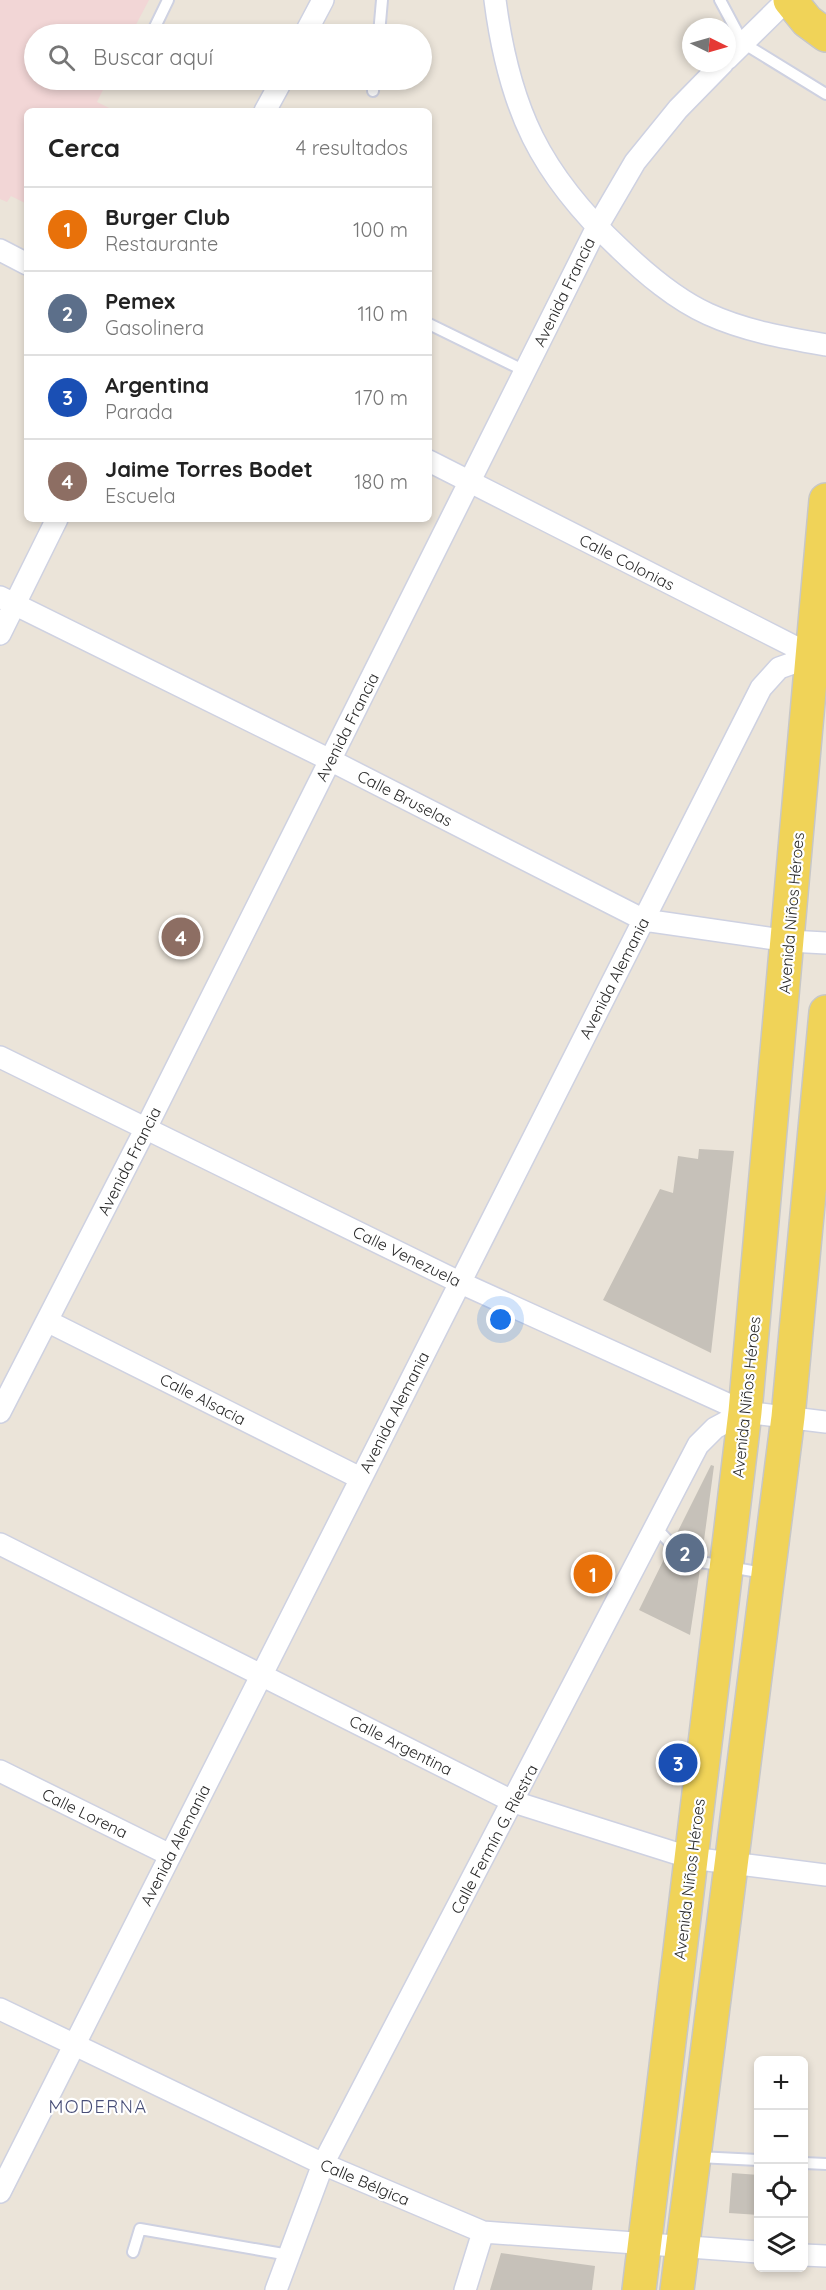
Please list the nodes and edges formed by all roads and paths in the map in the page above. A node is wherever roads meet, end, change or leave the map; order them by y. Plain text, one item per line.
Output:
1 (168, 0) edge
2 (323, 0) edge
3 (382, 0) edge
4 (495, 0) edge
5 (720, 0) edge
6 (788, 0) edge
7 (156, 24) edge
8 (310, 24) edge
9 (380, 24) edge
10 (826, 35) edge
11 (743, 43) junction
12 (736, 50) edge
13 (714, 72) edge
14 (277, 90) edge
15 (826, 94) edge
16 (267, 108) edge
17 (597, 227) junction
18 (0, 250) edge
19 (24, 262) edge
20 (432, 325) edge
21 (826, 345) edge
22 (525, 371) junction
23 (432, 462) edge
24 (470, 481) junction
25 (826, 500) edge
26 (55, 522) edge
27 (7, 601) edge
28 (0, 634) edge
29 (819, 657) edge
30 (330, 760) junction
31 (644, 920) junction
32 (789, 941) junction
33 (826, 943) edge
34 (826, 1012) edge
35 (0, 1057) edge
36 (146, 1128) junction
37 (461, 1283) junction
38 (47, 1321) junction
39 (0, 1412) edge
40 (746, 1412) junction
41 (788, 1417) junction
42 (826, 1422) edge
43 (360, 1478) junction
44 (656, 1528) junction
45 (0, 1544) edge
46 (672, 1545) dead end
47 (714, 1564) junction
48 (767, 1573) junction
49 (262, 1674) junction
50 (0, 1771) edge
51 (514, 1802) junction
52 (170, 1855) junction
53 (691, 1858) junction
54 (730, 1862) junction
55 (826, 1875) edge
56 (0, 2009) edge
57 (74, 2046) junction
58 (695, 2157) junction
59 (754, 2160) edge
60 (808, 2163) edge
61 (322, 2164) junction
62 (826, 2164) edge
63 (0, 2192) edge
64 (483, 2232) junction
65 (644, 2244) junction
66 (684, 2247) junction
67 (133, 2252) dead end
68 (754, 2252) edge
69 (289, 2255) junction
70 (808, 2255) edge
71 (826, 2256) edge
72 (276, 2290) edge
73 (465, 2290) edge
74 (639, 2290) edge
75 (677, 2290) edge

1 - 7 lane
2 - 8 street
3 - 9 lane
4 - 17 street
5 - 11 lane
6 - 10 main road
6 - 11 street
11 - 12 street
11 - 15 lane
13 - 17 street, Avenida Francia
14 - 16 street
17 - 21 street
17 - 22 street, Avenida Francia
18 - 19 street
20 - 22 lane
22 - 24 street, Avenida Francia
23 - 24 street, Calle Colonias
24 - 29 street, Calle Colonias
24 - 30 street, Avenida Francia
25 - 29 main road, Avenida Niños Héroes
26 - 27 street
27 - 28 street
27 - 30 street, Calle Bruselas
29 - 31 street, Avenida Alemania
29 - 32 main road, Avenida Niños Héroes
30 - 31 street, Calle Bruselas
30 - 36 street, Avenida Francia
31 - 32 street, Calle Bruselas
31 - 37 street, Avenida Alemania
32 - 33 street, Calle Bruselas
32 - 40 main road, Avenida Niños Héroes
34 - 41 main road
35 - 36 street, Calle Venezuela
36 - 37 street, Calle Venezuela
36 - 38 street, Avenida Francia
37 - 40 street, Calle Venezuela
37 - 43 street, Avenida Alemania
38 - 39 street, Avenida Francia
38 - 43 street, Calle Alsacia
40 - 41 street, Calle Venezuela
40 - 44 street, Calle Fermín G. Riestra
40 - 47 main road, Avenida Niños Héroes
41 - 42 street, Calle Venezuela
41 - 48 main road
43 - 49 street, Avenida Alemania
44 - 46 lane
44 - 51 street, Calle Fermín G. Riestra
45 - 49 street, Calle Argentina
47 - 48 lane
47 - 53 main road, Avenida Niños Héroes
48 - 54 main road
49 - 51 street, Calle Argentina
49 - 52 street, Avenida Alemania
50 - 52 street, Calle Lorena
51 - 53 street, Calle Argentina
51 - 61 street, Calle Fermín G. Riestra
52 - 57 street, Avenida Alemania
53 - 54 street, Calle Argentina
53 - 65 main road, Avenida Niños Héroes
54 - 55 street, Calle Argentina
54 - 58 main road
56 - 57 street, Calle Bélgica
57 - 61 street, Calle Bélgica
57 - 63 street, Avenida Alemania
58 - 59 lane
58 - 66 main road
60 - 62 lane
61 - 64 street, Calle Bélgica
61 - 69 street, Calle Fermín G. Riestra
64 - 65 street, Calle Bélgica
64 - 73 street
65 - 66 street, Calle Bélgica
65 - 74 main road, Avenida Niños Héroes
66 - 68 street, Calle Bélgica
66 - 75 main road
67 - 69 lane
69 - 72 street, Calle Fermín G. Riestra
70 - 71 street

